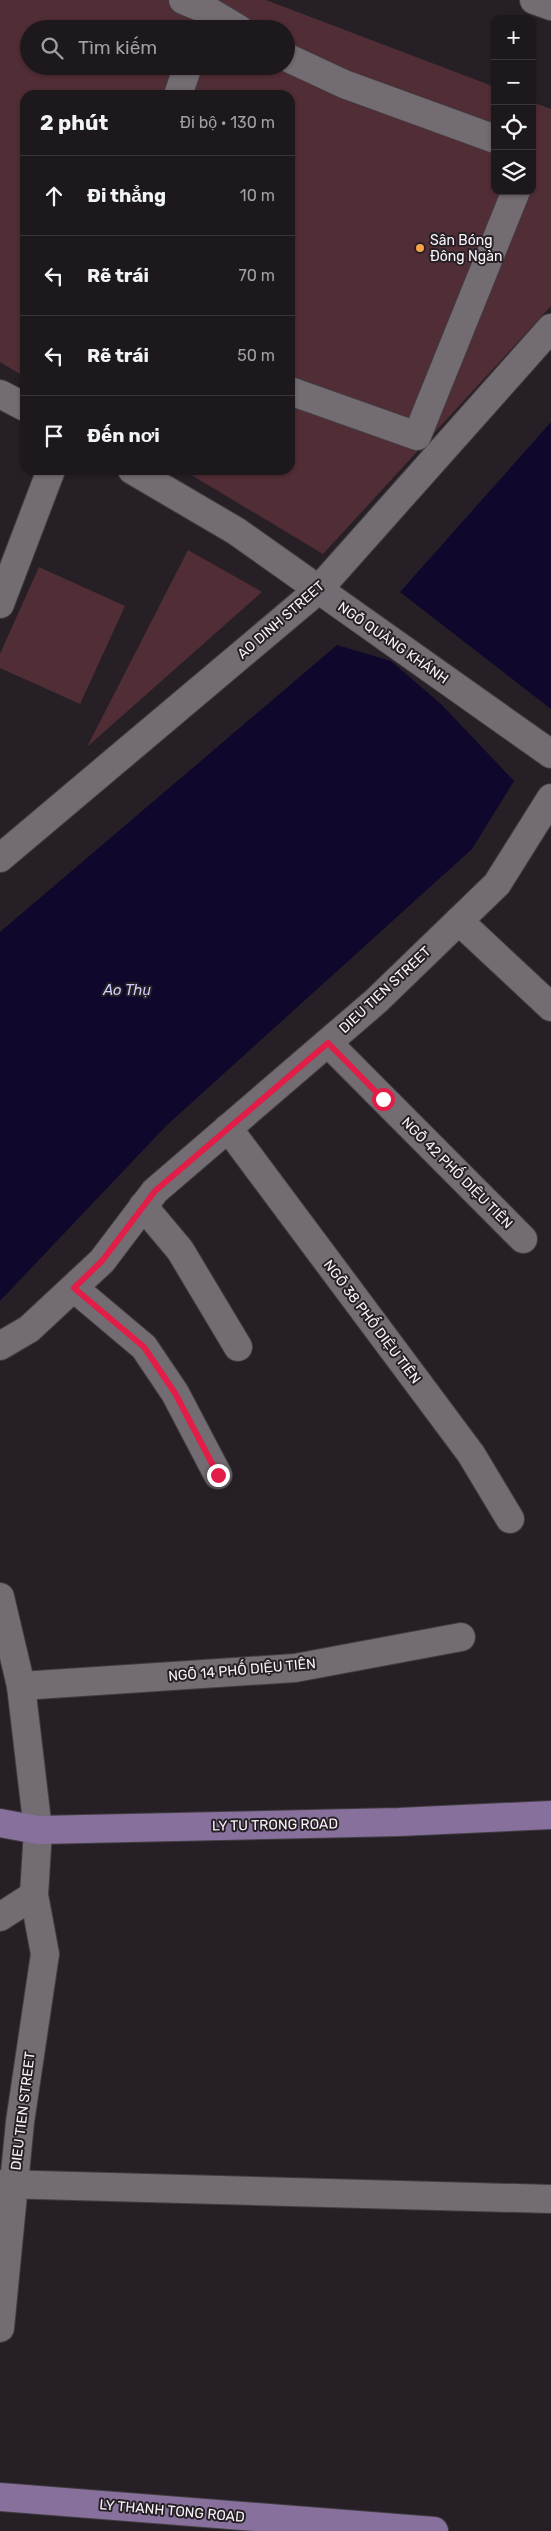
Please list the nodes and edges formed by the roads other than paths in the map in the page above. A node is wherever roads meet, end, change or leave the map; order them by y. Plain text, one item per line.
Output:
1 (534, 0) edge
2 (551, 6) edge
3 (197, 13) edge
4 (215, 20) edge
5 (295, 61) edge
6 (185, 75) edge
7 (180, 90) edge
8 (491, 138) edge
9 (514, 195) edge
10 (551, 328) edge
11 (295, 393) edge
12 (0, 394) edge
13 (20, 405) edge
14 (49, 475) edge
15 (141, 475) edge
16 (318, 590) junction
17 (0, 604) edge
18 (551, 754) edge
19 (551, 798) edge
20 (0, 858) edge
21 (459, 921) junction
22 (551, 1007) edge
23 (328, 1043) junction
24 (228, 1128) junction
25 (143, 1206) junction
26 (523, 1239) dead end
27 (74, 1288) junction
28 (0, 1346) edge
29 (238, 1347) dead end
30 (218, 1475) dead end
31 (510, 1518) dead end
32 (0, 1597) edge
33 (461, 1636) dead end
34 (21, 1686) junction
35 (551, 1815) edge
36 (0, 1823) edge
37 (38, 1830) junction
38 (34, 1895) junction
39 (0, 1917) edge
40 (7, 2184) edge
41 (551, 2199) edge
42 (0, 2328) edge
43 (0, 2497) edge
44 (333, 2528) edge
45 (434, 2531) edge

1 - 2 street
3 - 4 street
5 - 8 street
6 - 7 street
9 - 11 street
10 - 16 street, AO DINH STREET
12 - 13 street
14 - 17 street
15 - 16 street, NGÕ QUẢNG KHÁNH
16 - 18 street, NGÕ QUẢNG KHÁNH
16 - 20 street, AO DINH STREET
19 - 21 street, DIEU TIEN STREET
21 - 22 street
21 - 23 street, DIEU TIEN STREET
23 - 24 street, DIEU TIEN STREET
23 - 26 street, NGÕ 42 PHỐ DIỆU TIÊN
24 - 25 street, DIEU TIEN STREET
24 - 31 street, NGÕ 38 PHỐ DIỆU TIÊN
25 - 27 street, DIEU TIEN STREET
25 - 29 street
27 - 28 street, DIEU TIEN STREET
27 - 30 street
32 - 34 street, DIEU TIEN STREET
33 - 34 street, NGÕ 14 PHỐ DIỆU TIÊN
34 - 37 street, DIEU TIEN STREET
35 - 37 main road, LY TU TRONG ROAD
36 - 37 main road, LY TU TRONG ROAD
37 - 38 street, DIEU TIEN STREET
38 - 39 street
38 - 40 street, DIEU TIEN STREET
40 - 41 street
40 - 42 street, DIEU TIEN STREET
43 - 44 main road, LY THANH TONG ROAD
44 - 45 main road, LY THANH TONG ROAD

